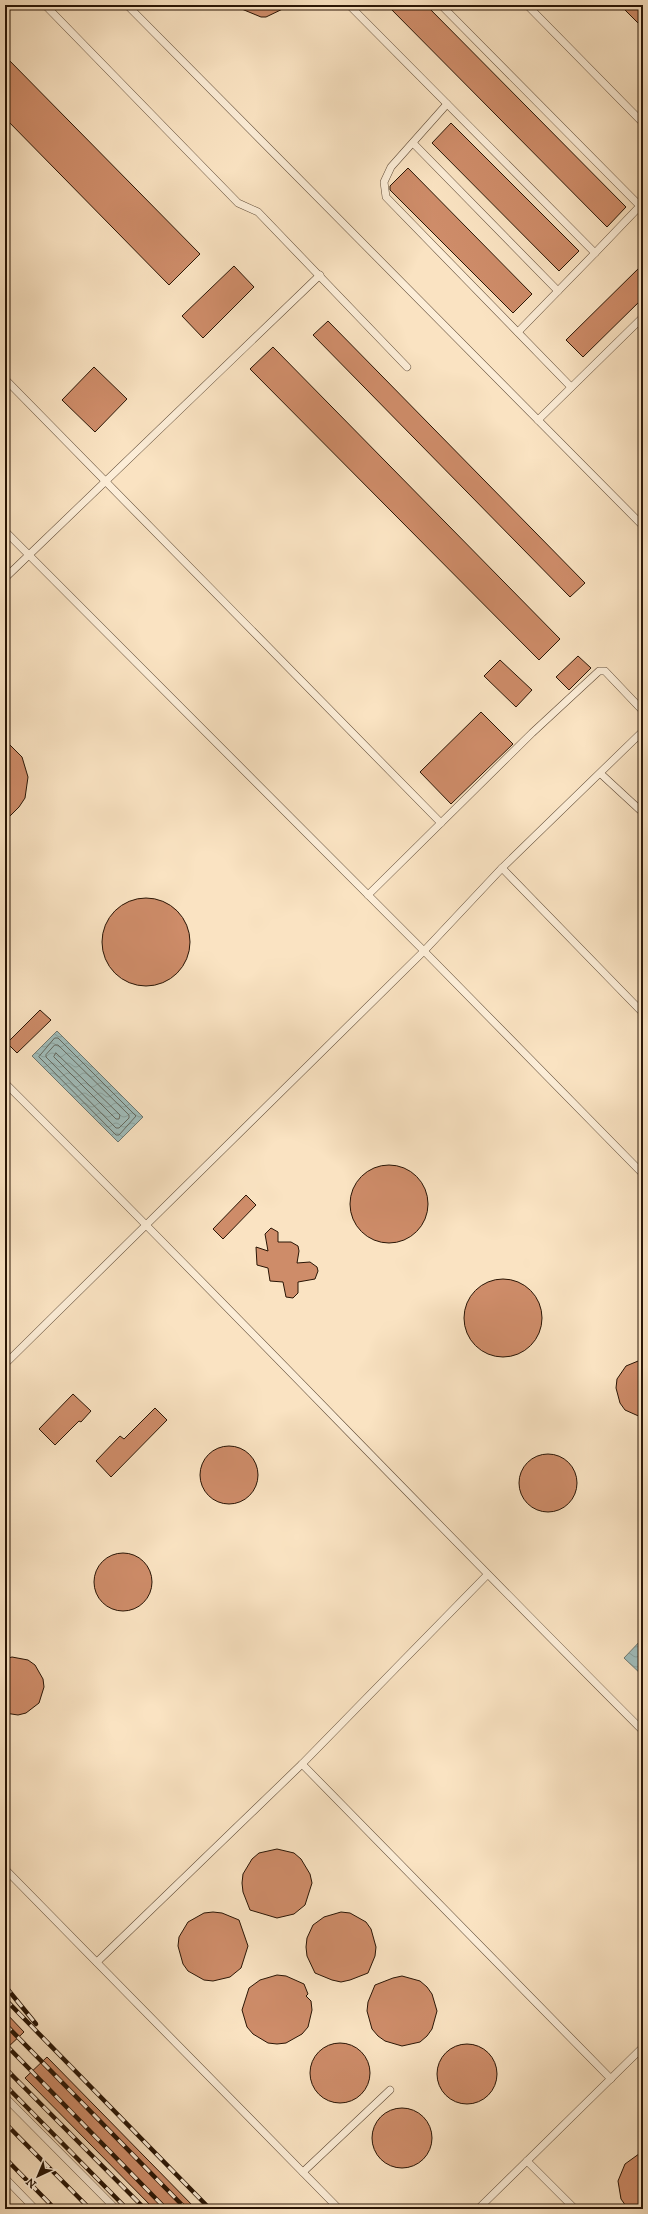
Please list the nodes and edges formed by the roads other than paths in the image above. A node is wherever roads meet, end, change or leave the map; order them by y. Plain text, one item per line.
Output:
1 (45, 5) edge
2 (127, 5) edge
3 (349, 5) edge
4 (441, 5) edge
5 (527, 5) edge
6 (447, 104) junction
7 (643, 123) edge
8 (413, 143) junction
9 (595, 253) junction
10 (320, 275) junction
11 (558, 291) junction
12 (643, 317) edge
13 (518, 332) junction
14 (406, 367) dead end
15 (5, 379) edge
16 (571, 387) junction
17 (538, 420) junction
18 (105, 481) junction
19 (643, 526) edge
20 (5, 531) edge
21 (28, 555) junction
22 (5, 578) edge
23 (643, 711) edge
24 (643, 731) edge
25 (601, 774) junction
26 (643, 808) edge
27 (441, 823) junction
28 (502, 868) junction
29 (368, 895) junction
30 (424, 951) junction
31 (643, 1013) edge
32 (5, 1083) edge
33 (643, 1174) edge
34 (147, 1224) junction
35 (5, 1364) edge
36 (487, 1575) junction
37 (643, 1731) edge
38 (302, 1764) junction
39 (5, 1869) edge
40 (96, 1962) junction
41 (643, 2047) edge
42 (611, 2079) junction
43 (390, 2090) dead end
44 (5, 2097) edge
45 (527, 2161) junction
46 (303, 2172) junction
47 (5, 2178) edge
48 (35, 2209) edge
49 (116, 2209) edge
50 (339, 2209) edge
51 (478, 2209) edge
52 (575, 2209) edge

1 - 10 lane
2 - 17 lane
3 - 6 lane
4 - 9 lane
5 - 7 lane
6 - 8 lane
6 - 9 lane
8 - 11 lane
8 - 13 lane
9 - 11 lane
10 - 14 lane
10 - 18 lane
11 - 13 lane
12 - 16 lane
13 - 16 lane
15 - 18 lane
16 - 17 lane
17 - 19 lane
18 - 21 lane
18 - 27 lane
20 - 21 lane
21 - 22 lane
21 - 29 lane
23 - 27 lane
24 - 25 lane
25 - 26 lane
25 - 28 lane
27 - 29 lane
28 - 30 lane
28 - 31 lane
29 - 30 lane
30 - 33 lane
30 - 34 lane
32 - 34 lane
34 - 35 lane
34 - 36 lane
36 - 37 lane
36 - 38 lane
38 - 40 lane
38 - 42 lane
39 - 40 lane
40 - 46 lane
41 - 42 lane
42 - 45 lane
43 - 46 lane
44 - 49 lane
45 - 51 lane
45 - 52 lane
46 - 50 lane
47 - 48 lane

